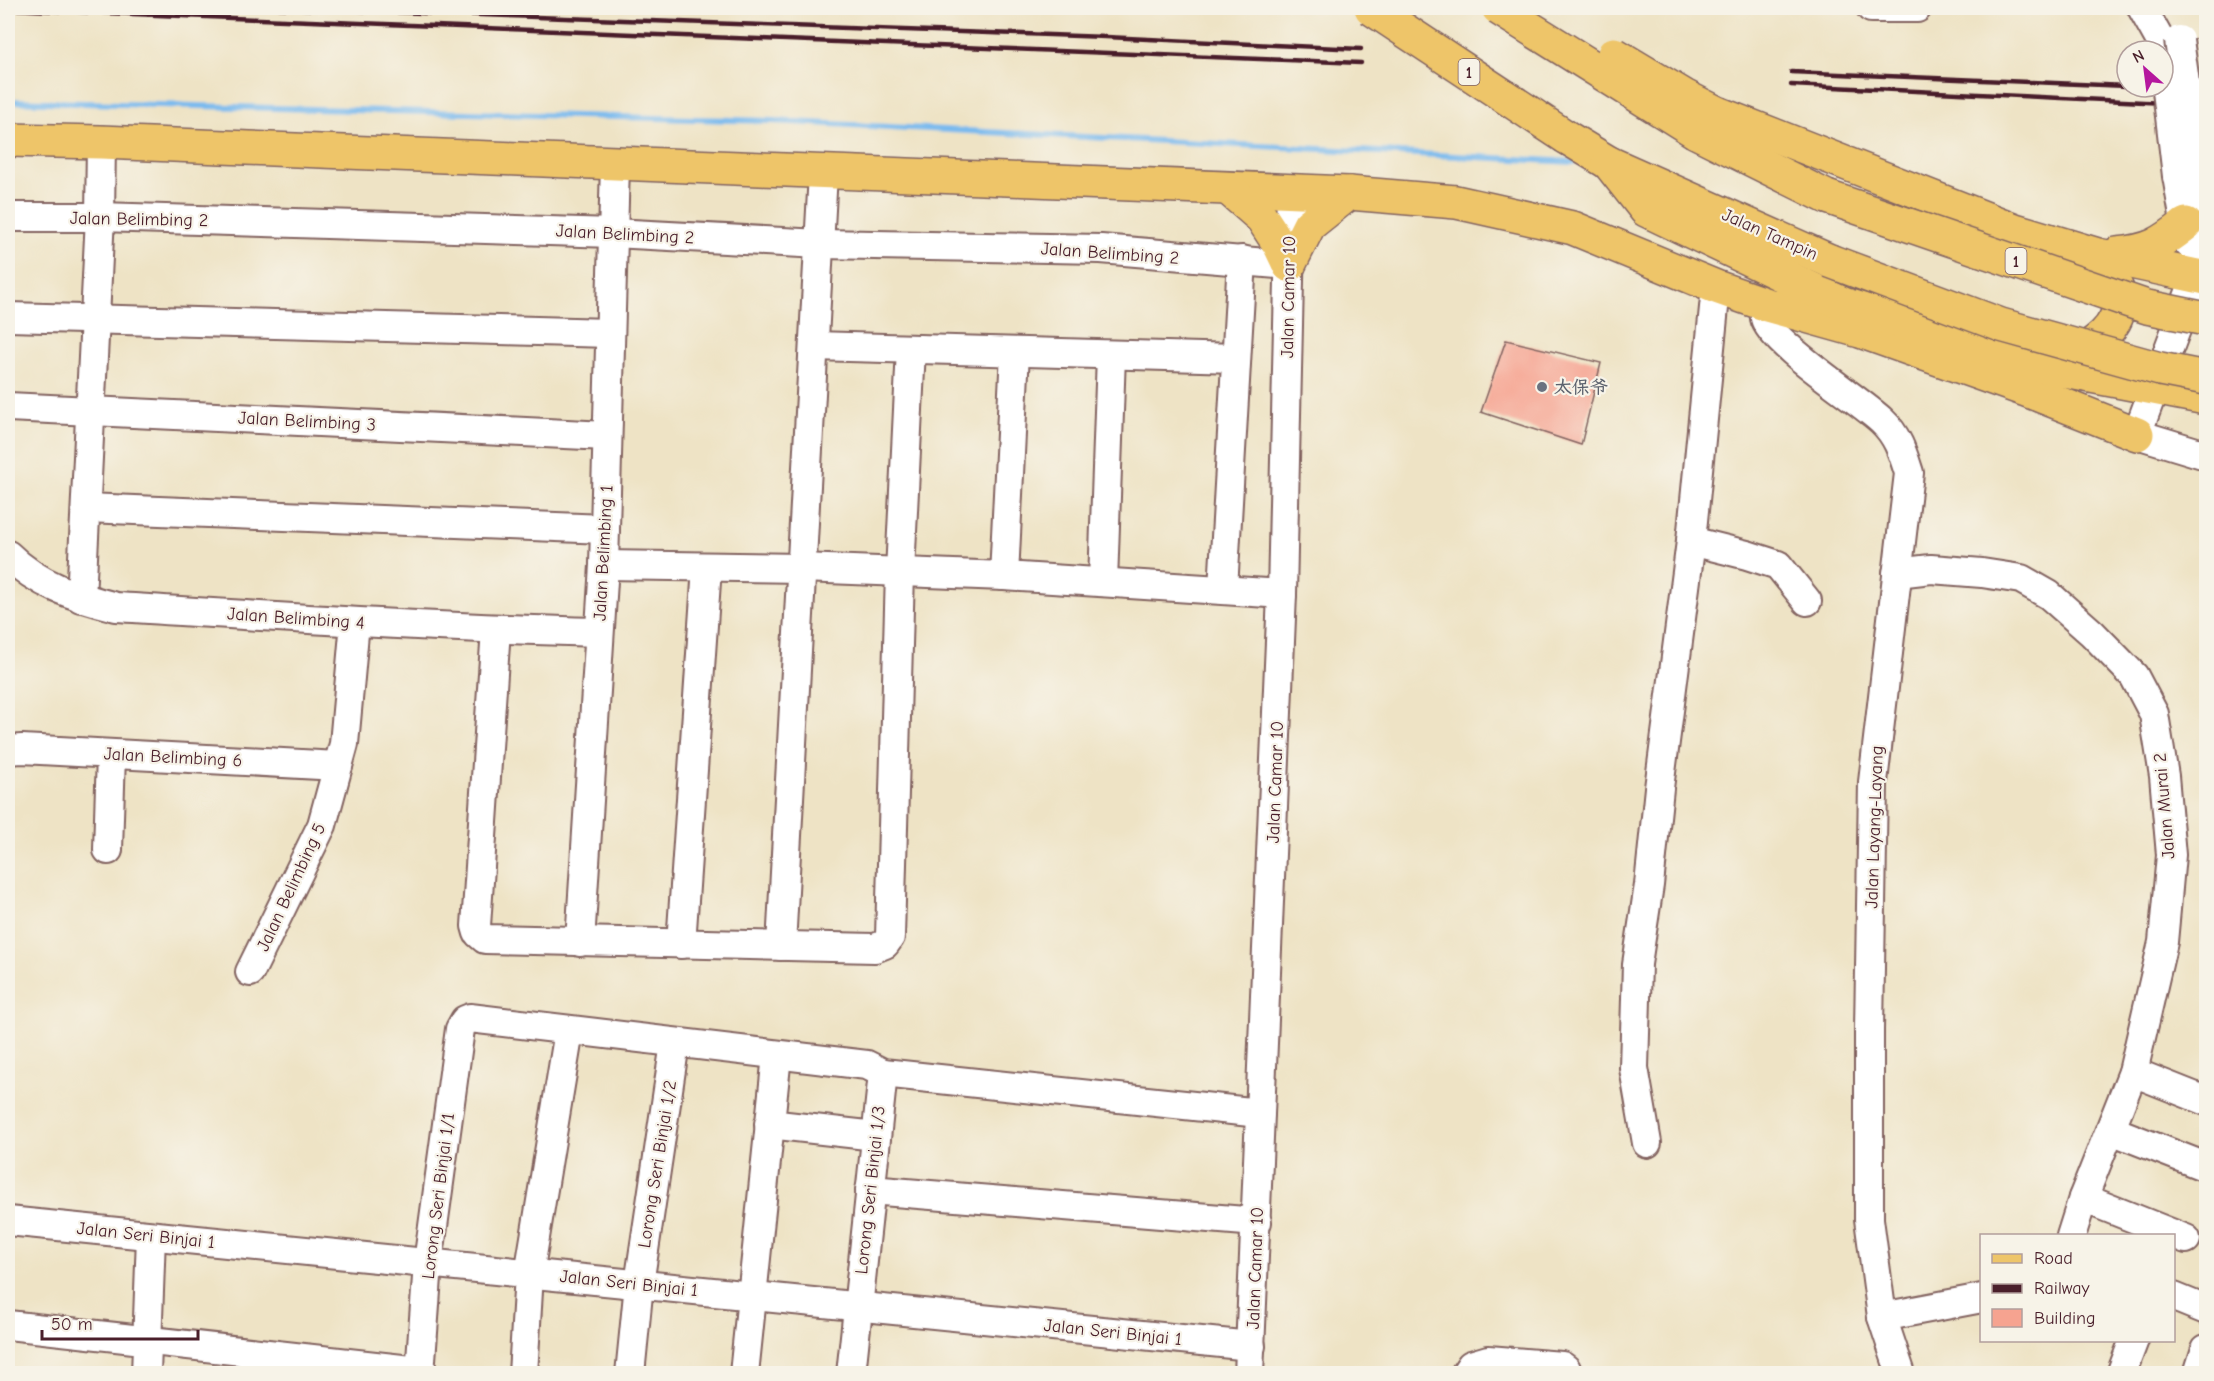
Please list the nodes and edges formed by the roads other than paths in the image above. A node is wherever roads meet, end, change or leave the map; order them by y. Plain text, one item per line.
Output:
1 (1371, 8) edge
2 (1498, 8) edge
3 (1535, 8) edge
4 (1871, 8) edge
5 (1917, 8) edge
6 (2142, 8) edge
7 (2165, 8) edge
8 (2161, 39) edge
9 (2166, 39) edge
10 (2175, 99) edge
11 (1706, 122) junction
12 (8, 140) edge
13 (101, 142) junction
14 (1609, 163) junction
15 (615, 164) junction
16 (823, 173) junction
17 (1229, 189) junction
18 (1291, 191) junction
19 (1349, 193) junction
20 (8, 217) edge
21 (100, 217) junction
22 (2200, 224) edge
23 (613, 233) junction
24 (820, 244) junction
25 (2098, 255) junction
26 (1242, 260) junction
27 (1289, 265) junction
28 (2201, 277) edge
29 (1716, 287) junction
30 (1767, 305) junction
31 (8, 316) edge
32 (95, 318) junction
33 (2206, 319) edge
34 (610, 333) junction
35 (814, 346) junction
36 (910, 349) junction
37 (1015, 352) junction
38 (1111, 355) junction
39 (1236, 358) junction
40 (2049, 368) junction
41 (2206, 378) edge
42 (2154, 388) junction
43 (2206, 398) edge
44 (8, 407) edge
45 (90, 411) junction
46 (2137, 434) junction
47 (607, 436) junction
48 (2206, 455) edge
49 (86, 508) junction
50 (604, 529) junction
51 (1690, 541) junction
52 (8, 555) edge
53 (604, 565) junction
54 (707, 567) junction
55 (802, 568) junction
56 (900, 572) junction
57 (1897, 573) junction
58 (1004, 576) junction
59 (1103, 582) junction
60 (1223, 589) junction
61 (1282, 594) junction
62 (81, 598) junction
63 (1807, 601) dead end
64 (355, 622) junction
65 (496, 629) junction
66 (599, 632) junction
67 (8, 750) edge
68 (111, 754) junction
69 (338, 766) junction
70 (108, 850) dead end
71 (579, 942) junction
72 (681, 944) junction
73 (781, 946) junction
74 (250, 972) dead end
75 (569, 1030) junction
76 (675, 1043) junction
77 (777, 1055) junction
78 (2133, 1072) junction
79 (883, 1073) junction
80 (2206, 1101) edge
81 (1260, 1113) junction
82 (770, 1124) junction
83 (2111, 1130) junction
84 (876, 1136) junction
85 (1647, 1143) dead end
86 (2206, 1167) edge
87 (870, 1190) junction
88 (2083, 1198) junction
89 (8, 1221) edge
90 (1257, 1222) junction
91 (2072, 1234) edge
92 (2174, 1234) edge
93 (2175, 1234) edge
94 (151, 1236) junction
95 (2187, 1239) dead end
96 (428, 1263) junction
97 (529, 1274) junction
98 (639, 1284) junction
99 (751, 1296) junction
100 (2175, 1297) edge
101 (1980, 1298) edge
102 (858, 1307) junction
103 (2206, 1310) edge
104 (1882, 1317) junction
105 (8, 1324) edge
106 (147, 1339) junction
107 (2134, 1342) edge
108 (1251, 1346) junction
109 (2206, 1349) edge
110 (1566, 1369) dead end
111 (420, 1372) edge
112 (146, 1374) edge
113 (523, 1374) edge
114 (630, 1374) edge
115 (744, 1374) edge
116 (851, 1374) edge
117 (1249, 1374) edge
118 (1465, 1374) edge
119 (1902, 1374) edge
120 (2121, 1374) edge
121 (2198, 1374) edge

1 - 14 main road, Jalan Tampin / 1, bridge
2 - 11 main road, 1, bridge
3 - 11 main road, bridge
4 - 5 street
6 - 8 street
7 - 9 street
10 - 22 street, bridge
11 - 25 main road
11 - 33 main road, 1, bridge
12 - 13 main road
13 - 15 main road
13 - 21 street
14 - 40 main road
14 - 41 main road, Jalan Tampin / 1, bridge
15 - 16 main road
15 - 23 street, Jalan Belimbing 1
16 - 17 main road
16 - 24 street
17 - 18 main road
17 - 27 main road
18 - 19 main road
18 - 27 street, Jalan Camar 10
19 - 27 main road
19 - 29 main road
20 - 21 street, Jalan Belimbing 2
21 - 23 street, Jalan Belimbing 2
21 - 32 street
22 - 25 main road
22 - 28 street
23 - 24 street, Jalan Belimbing 2
23 - 34 street, Jalan Belimbing 1
24 - 26 street, Jalan Belimbing 2
24 - 35 street
25 - 28 main road
25 - 40 main road
26 - 27 street, Jalan Belimbing 2
26 - 39 street
27 - 61 street, Jalan Camar 10
28 - 42 street
29 - 30 main road
29 - 51 street
30 - 46 main road
30 - 57 street, Jalan Layang-Layang
31 - 32 street
32 - 34 street
32 - 45 street
34 - 47 street, Jalan Belimbing 1
35 - 36 street
35 - 55 street
36 - 37 street
36 - 56 street
37 - 38 street
37 - 58 street
38 - 39 street
38 - 59 street
39 - 60 street
40 - 42 main road
42 - 43 main road
42 - 46 street
44 - 45 street, Jalan Belimbing 3
45 - 47 street, Jalan Belimbing 3
45 - 49 street
46 - 48 street
47 - 50 street, Jalan Belimbing 1
49 - 50 street
49 - 62 street
50 - 53 street, Jalan Belimbing 1
51 - 63 street
51 - 85 street
52 - 62 street, Jalan Belimbing 4
53 - 54 street
53 - 66 street, Jalan Belimbing 1
54 - 55 street
54 - 72 street
55 - 56 street
55 - 73 street
56 - 58 street
56 - 73 street
57 - 78 street, Jalan Murai 2
57 - 104 street, Jalan Layang-Layang
58 - 59 street
59 - 60 street
60 - 61 street
61 - 81 street, Jalan Camar 10
62 - 64 street, Jalan Belimbing 4
64 - 65 street, Jalan Belimbing 4
64 - 69 street, Jalan Belimbing 5
65 - 66 street, Jalan Belimbing 4
65 - 71 street
66 - 71 street, Jalan Belimbing 1
67 - 68 street, Jalan Belimbing 6
68 - 69 street, Jalan Belimbing 6
68 - 70 street
69 - 74 street, Jalan Belimbing 5
71 - 72 street
72 - 73 street
75 - 76 street
75 - 96 street, Lorong Seri Binjai 1/1
75 - 97 street
76 - 77 street
76 - 98 street, Lorong Seri Binjai 1/2
77 - 79 street
77 - 82 street
78 - 80 street
78 - 83 street, Jalan Murai 2
79 - 81 street
79 - 84 street, Lorong Seri Binjai 1/3
81 - 90 street, Jalan Camar 10
82 - 84 street
82 - 99 street
83 - 86 street
83 - 88 street, Jalan Murai 2
84 - 87 street, Lorong Seri Binjai 1/3
87 - 90 street
87 - 102 street, Lorong Seri Binjai 1/3
88 - 91 street, Jalan Murai 2
88 - 92 street
89 - 94 street, Jalan Seri Binjai 1
90 - 108 street, Jalan Camar 10
93 - 95 street
94 - 96 street, Jalan Seri Binjai 1
94 - 106 street
96 - 97 street, Jalan Seri Binjai 1
96 - 111 street, Lorong Seri Binjai 1/1
97 - 98 street, Jalan Seri Binjai 1
97 - 113 street
98 - 99 street, Jalan Seri Binjai 1
98 - 114 street, Lorong Seri Binjai 1/2
99 - 102 street, Jalan Seri Binjai 1
99 - 115 street
100 - 103 street
101 - 104 street
102 - 108 street, Jalan Seri Binjai 1
102 - 116 street, Lorong Seri Binjai 1/3
104 - 119 street, Jalan Layang-Layang
105 - 106 street
106 - 111 street
106 - 112 street
107 - 120 street
108 - 117 street, Jalan Camar 10
109 - 121 street
110 - 118 street

